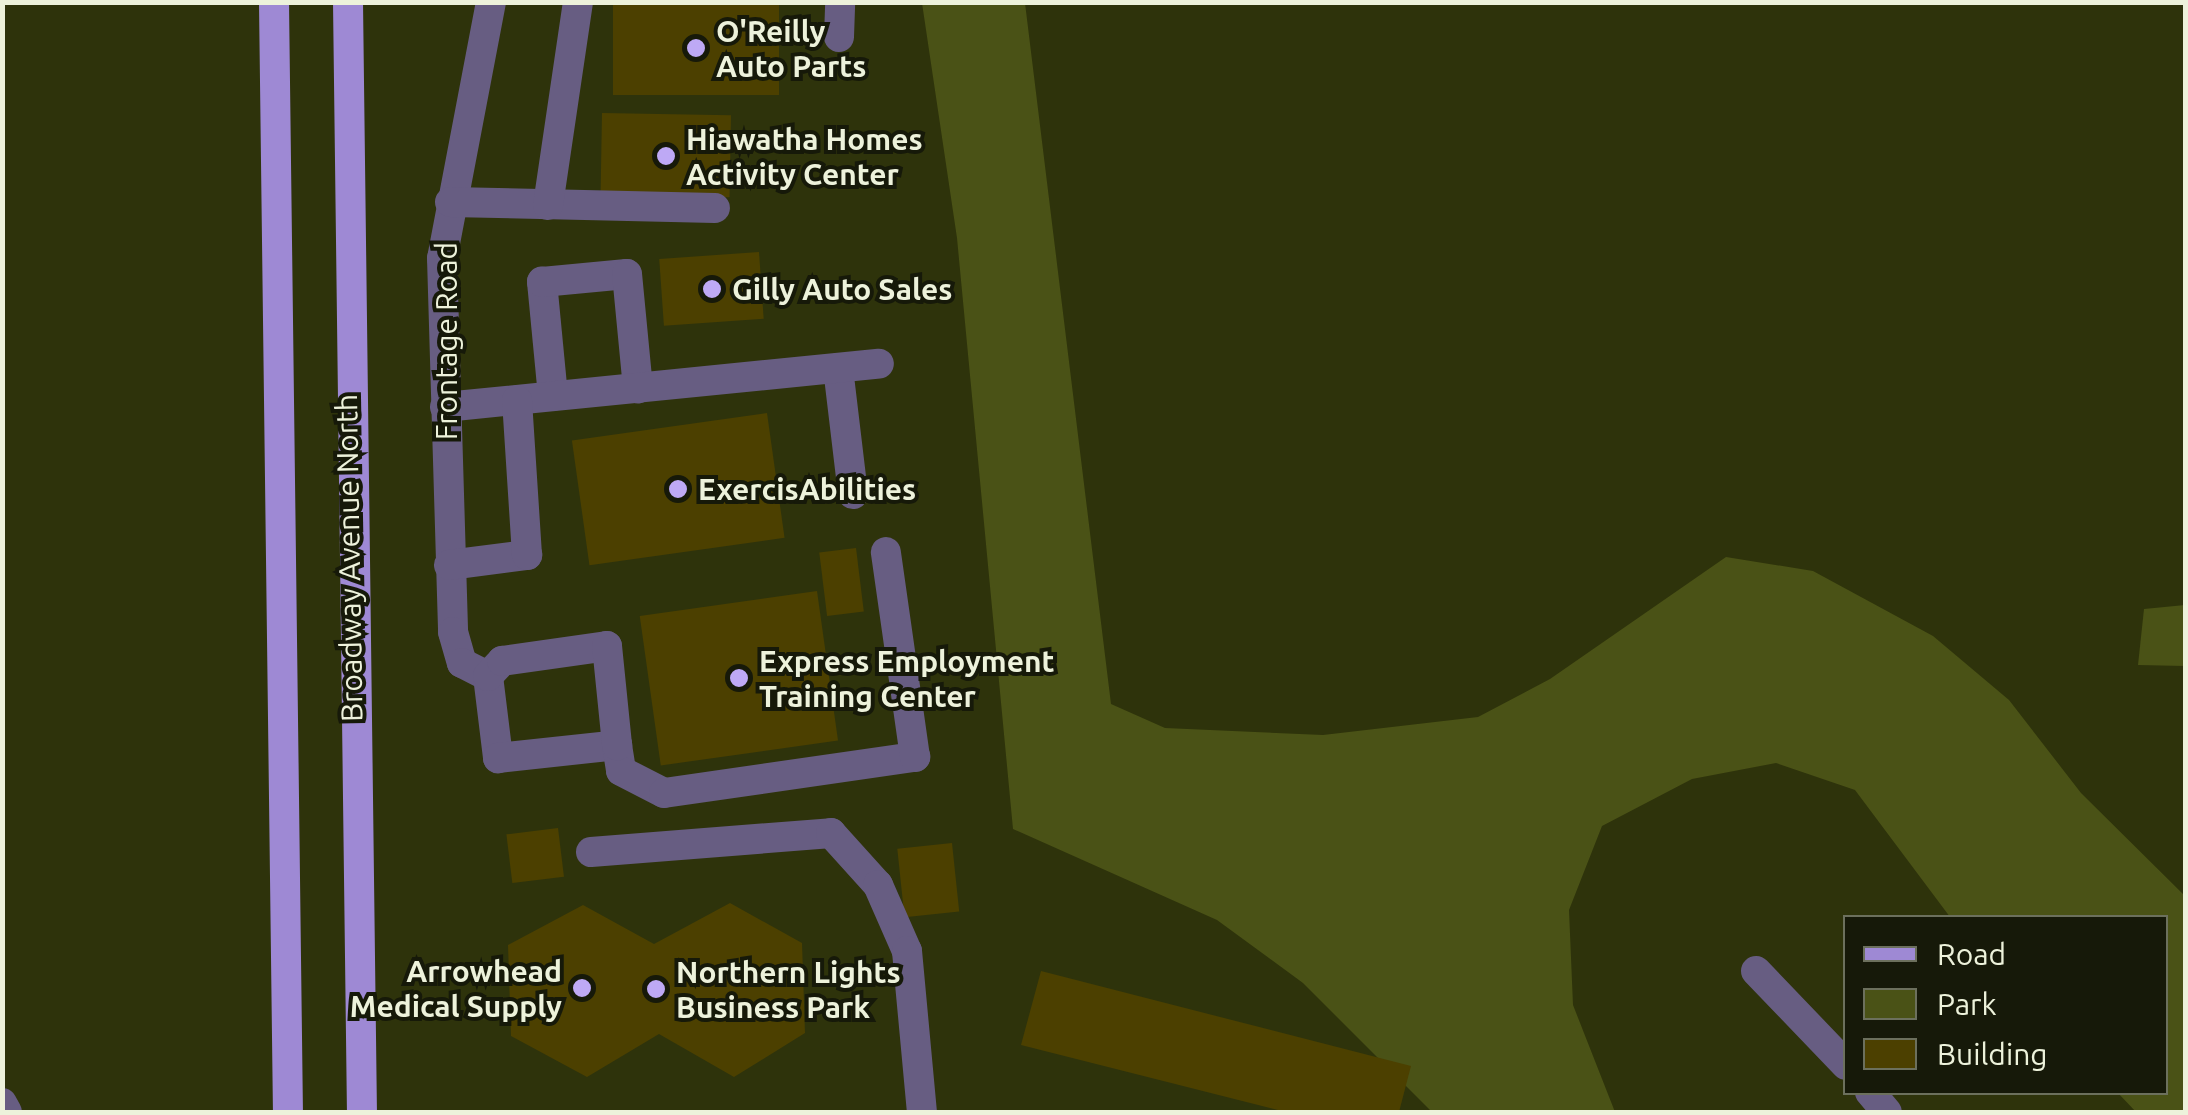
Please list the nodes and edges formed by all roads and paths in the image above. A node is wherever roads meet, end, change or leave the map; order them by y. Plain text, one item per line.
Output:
1 (274, 2) edge
2 (348, 2) edge
3 (492, 2) edge
4 (578, 2) edge
5 (840, 2) edge
6 (839, 37) dead end
7 (450, 202) junction
8 (548, 204) junction
9 (715, 208) dead end
10 (880, 364) dead end
11 (838, 368) junction
12 (638, 388) junction
13 (553, 396) junction
14 (517, 400) junction
15 (445, 408) junction
16 (854, 494) dead end
17 (886, 552) dead end
18 (449, 565) junction
19 (488, 676) junction
20 (617, 745) junction
21 (592, 852) dead end
22 (1756, 972) dead end
23 (1843, 1062) edge
24 (2, 1103) edge
25 (7, 1112) edge
26 (288, 1112) edge
27 (362, 1112) edge
28 (922, 1112) edge

1 - 26 main road
2 - 27 main road, Broadway Avenue North
3 - 7 street, Frontage Road
4 - 8 street
5 - 6 street
7 - 8 street
7 - 15 street, Frontage Road
8 - 9 street
10 - 11 street
11 - 12 street
11 - 16 street
12 - 13 street
12 - 13 street
13 - 14 street
14 - 15 street
14 - 18 street
15 - 18 street, Frontage Road
17 - 20 street
18 - 19 street, Frontage Road
19 - 20 street
19 - 20 street
21 - 28 street
22 - 23 street
24 - 25 street

